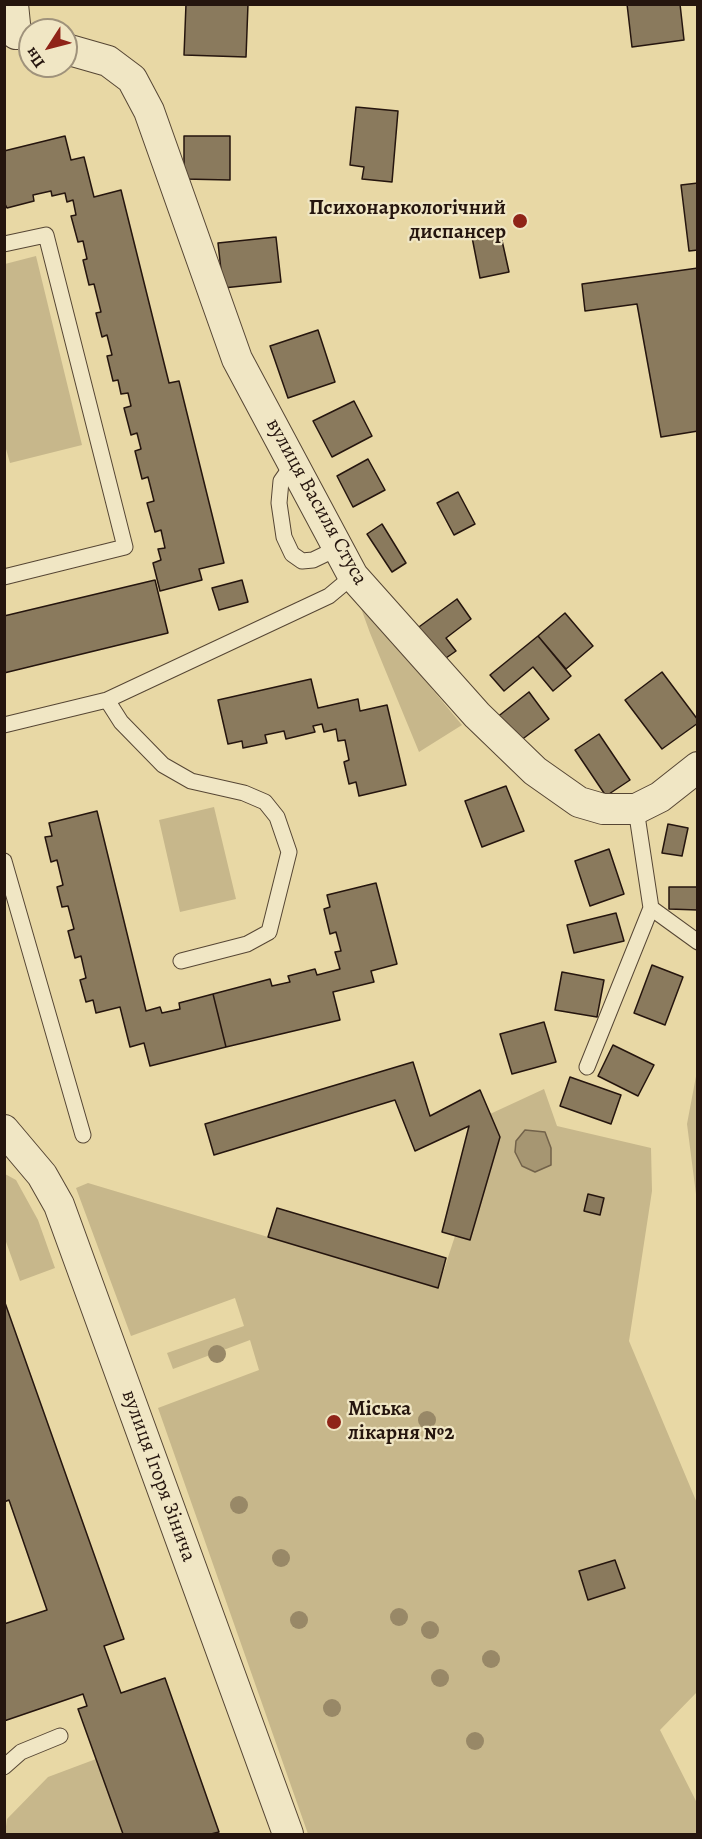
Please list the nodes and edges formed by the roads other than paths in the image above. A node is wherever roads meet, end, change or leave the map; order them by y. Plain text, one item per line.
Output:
1 (13, 4) edge
2 (17, 35) edge
3 (78, 52) edge
4 (4, 244) edge
5 (293, 464) junction
6 (338, 548) junction
7 (353, 576) junction
8 (4, 577) edge
9 (106, 700) junction
10 (4, 725) edge
11 (698, 767) edge
12 (636, 809) junction
13 (4, 861) edge
14 (651, 908) junction
15 (698, 942) edge
16 (181, 961) dead end
17 (587, 1067) dead end
18 (4, 1130) edge
19 (83, 1135) dead end
20 (60, 1736) dead end
21 (4, 1767) edge
22 (288, 1834) edge

1 - 2 street
3 - 5 street, вулиця Василя Стуса
4 - 8 lane
5 - 6 street, вулиця Василя Стуса
5 - 6 lane
6 - 7 street, вулиця Василя Стуса
7 - 9 lane
7 - 12 street, вулиця Василя Стуса
9 - 10 lane
9 - 16 lane
11 - 12 street, вулиця Василя Стуса
12 - 14 lane
13 - 19 lane
14 - 15 lane
14 - 17 lane
18 - 22 street, вулиця Ігоря Зінича
20 - 21 lane

